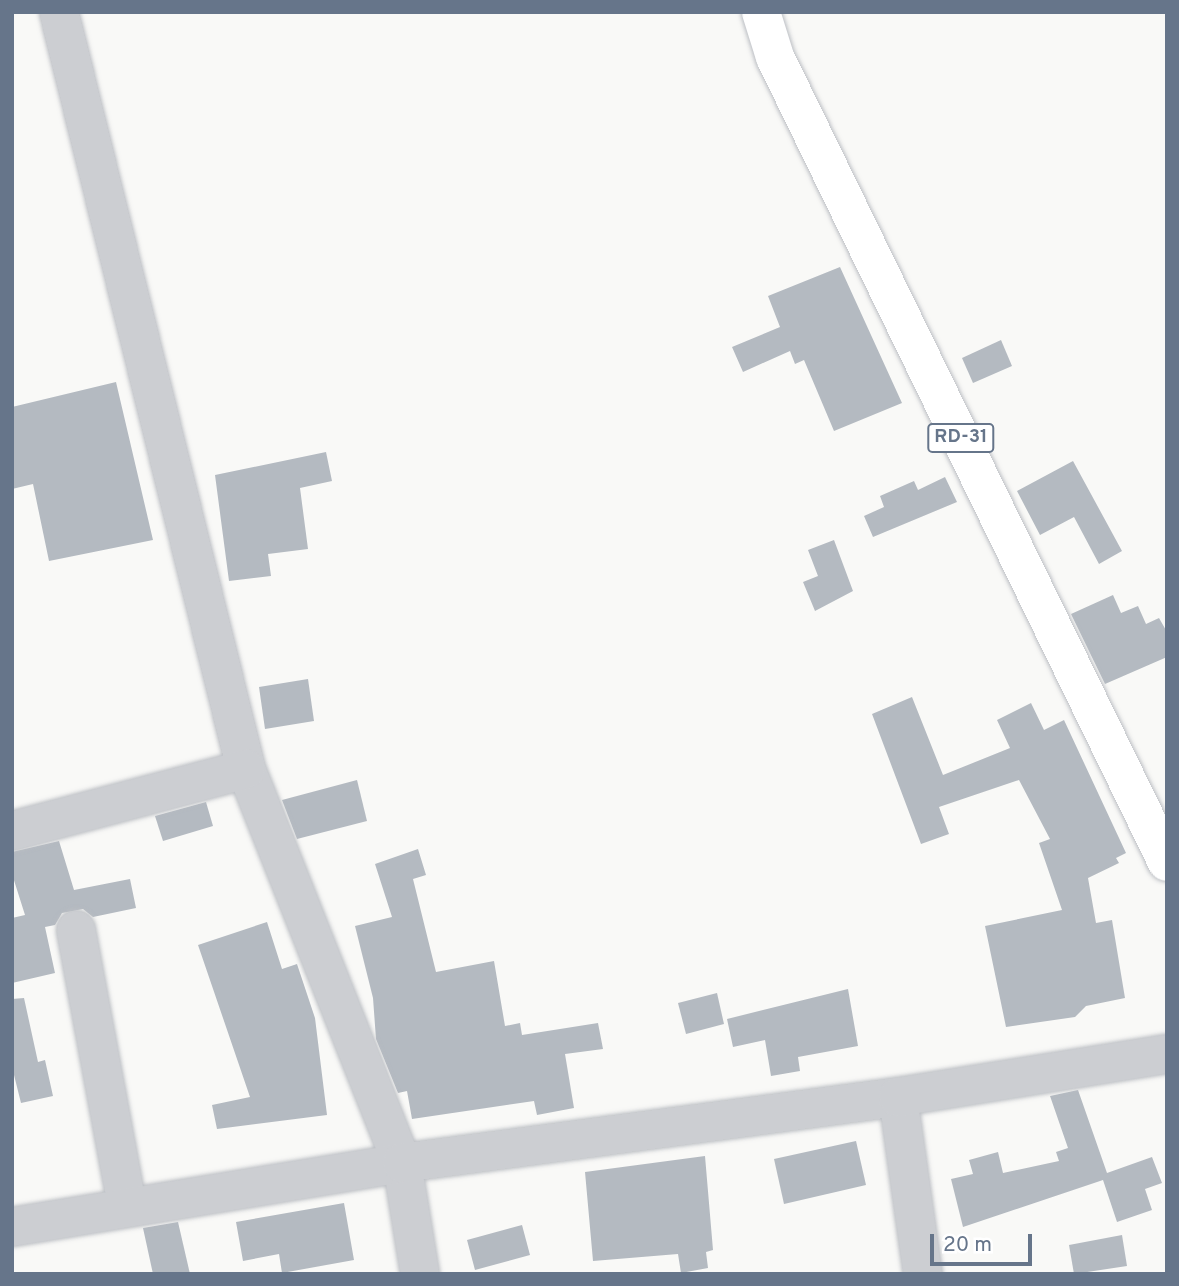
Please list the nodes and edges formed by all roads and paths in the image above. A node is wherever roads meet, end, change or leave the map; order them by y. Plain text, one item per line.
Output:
1 (59, 12) edge
2 (761, 12) edge
3 (246, 769) junction
4 (12, 831) edge
5 (1167, 862) edge
6 (76, 930) dead end
7 (1167, 1054) edge
8 (898, 1097) junction
9 (402, 1163) junction
10 (127, 1205) junction
11 (12, 1227) edge
12 (419, 1274) edge
13 (923, 1274) edge

1 - 3 street
2 - 5 main road, RD-31
3 - 4 street
3 - 9 street
6 - 10 street
7 - 8 street
8 - 9 street
8 - 13 street
9 - 10 street
9 - 12 street
10 - 11 street

